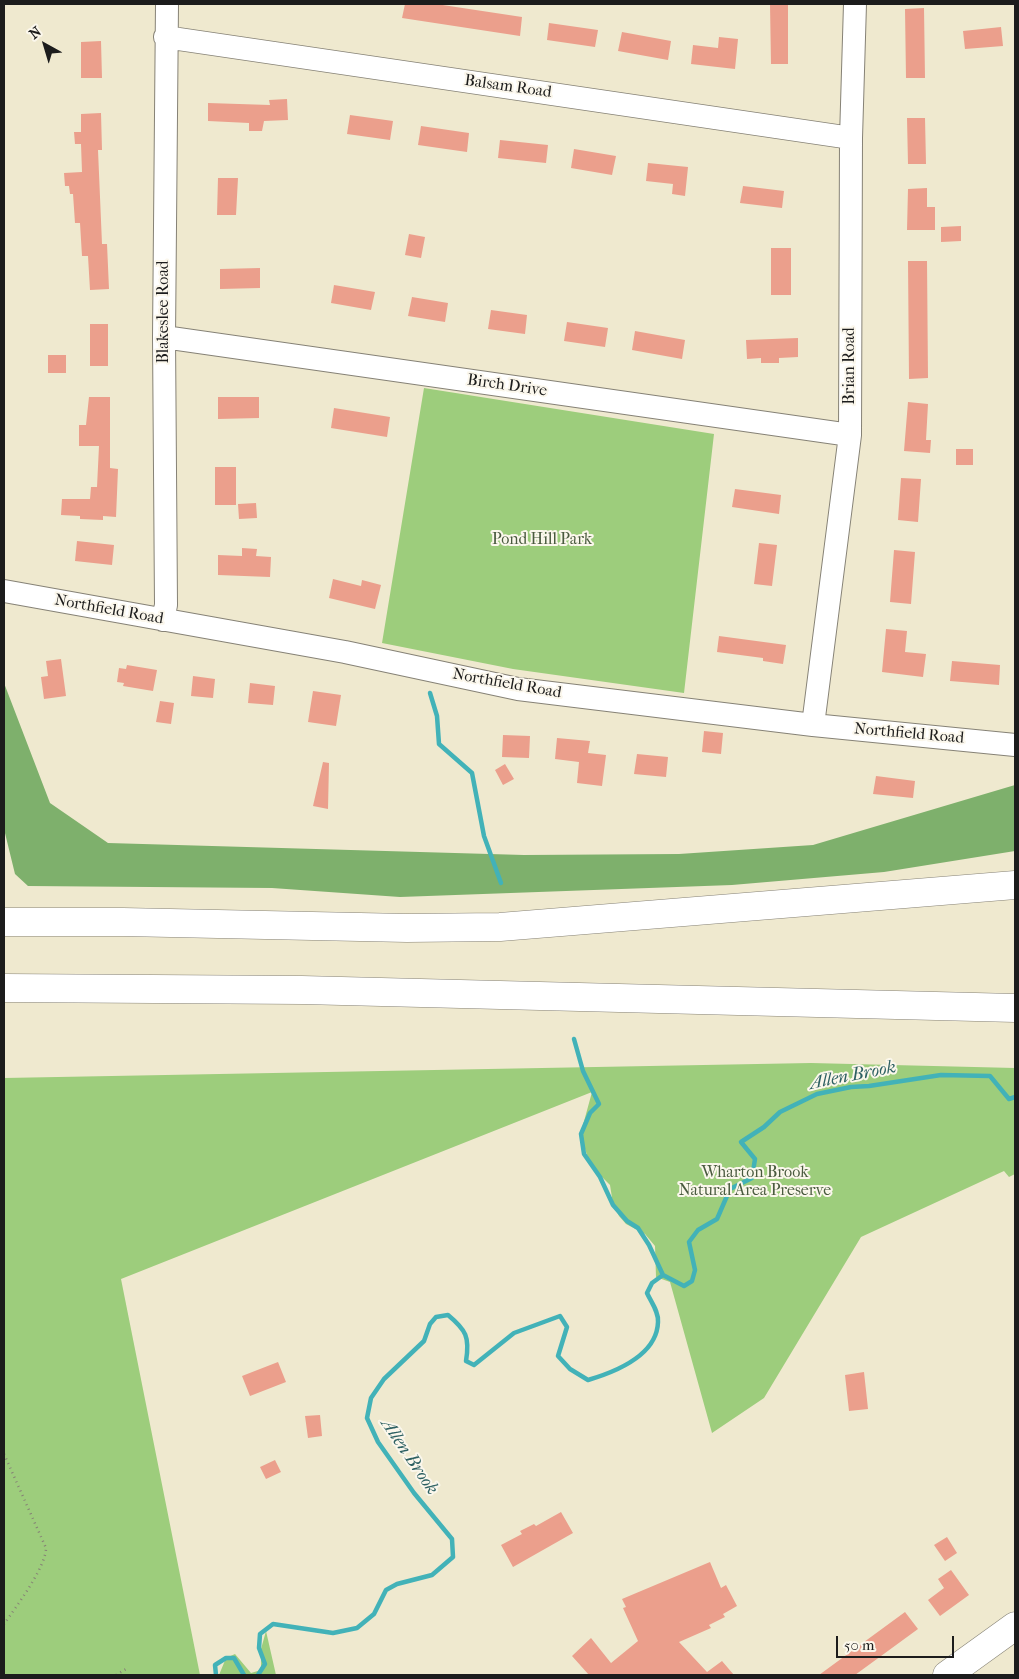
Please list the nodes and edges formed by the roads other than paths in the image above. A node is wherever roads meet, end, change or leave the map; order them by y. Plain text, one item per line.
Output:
1 (167, 4) edge
2 (855, 4) edge
3 (165, 37) junction
4 (851, 138) junction
5 (164, 336) junction
6 (850, 436) junction
7 (4, 590) edge
8 (163, 620) junction
9 (813, 725) junction
10 (1015, 745) edge
11 (1011, 884) edge
12 (4, 922) edge
13 (4, 988) edge
14 (1015, 1008) edge
15 (1015, 1626) edge
16 (947, 1675) edge

1 - 3 street, Blakeslee Road
2 - 4 street, Brian Road
3 - 4 street, Balsam Road
3 - 5 street, Blakeslee Road
4 - 6 street, Brian Road
5 - 6 street, Birch Drive
5 - 8 street, Blakeslee Road
6 - 9 street, Brian Road
7 - 8 street, Northfield Road
8 - 9 street, Northfield Road
9 - 10 street, Northfield Road
11 - 12 main road
13 - 14 main road
15 - 16 main road

